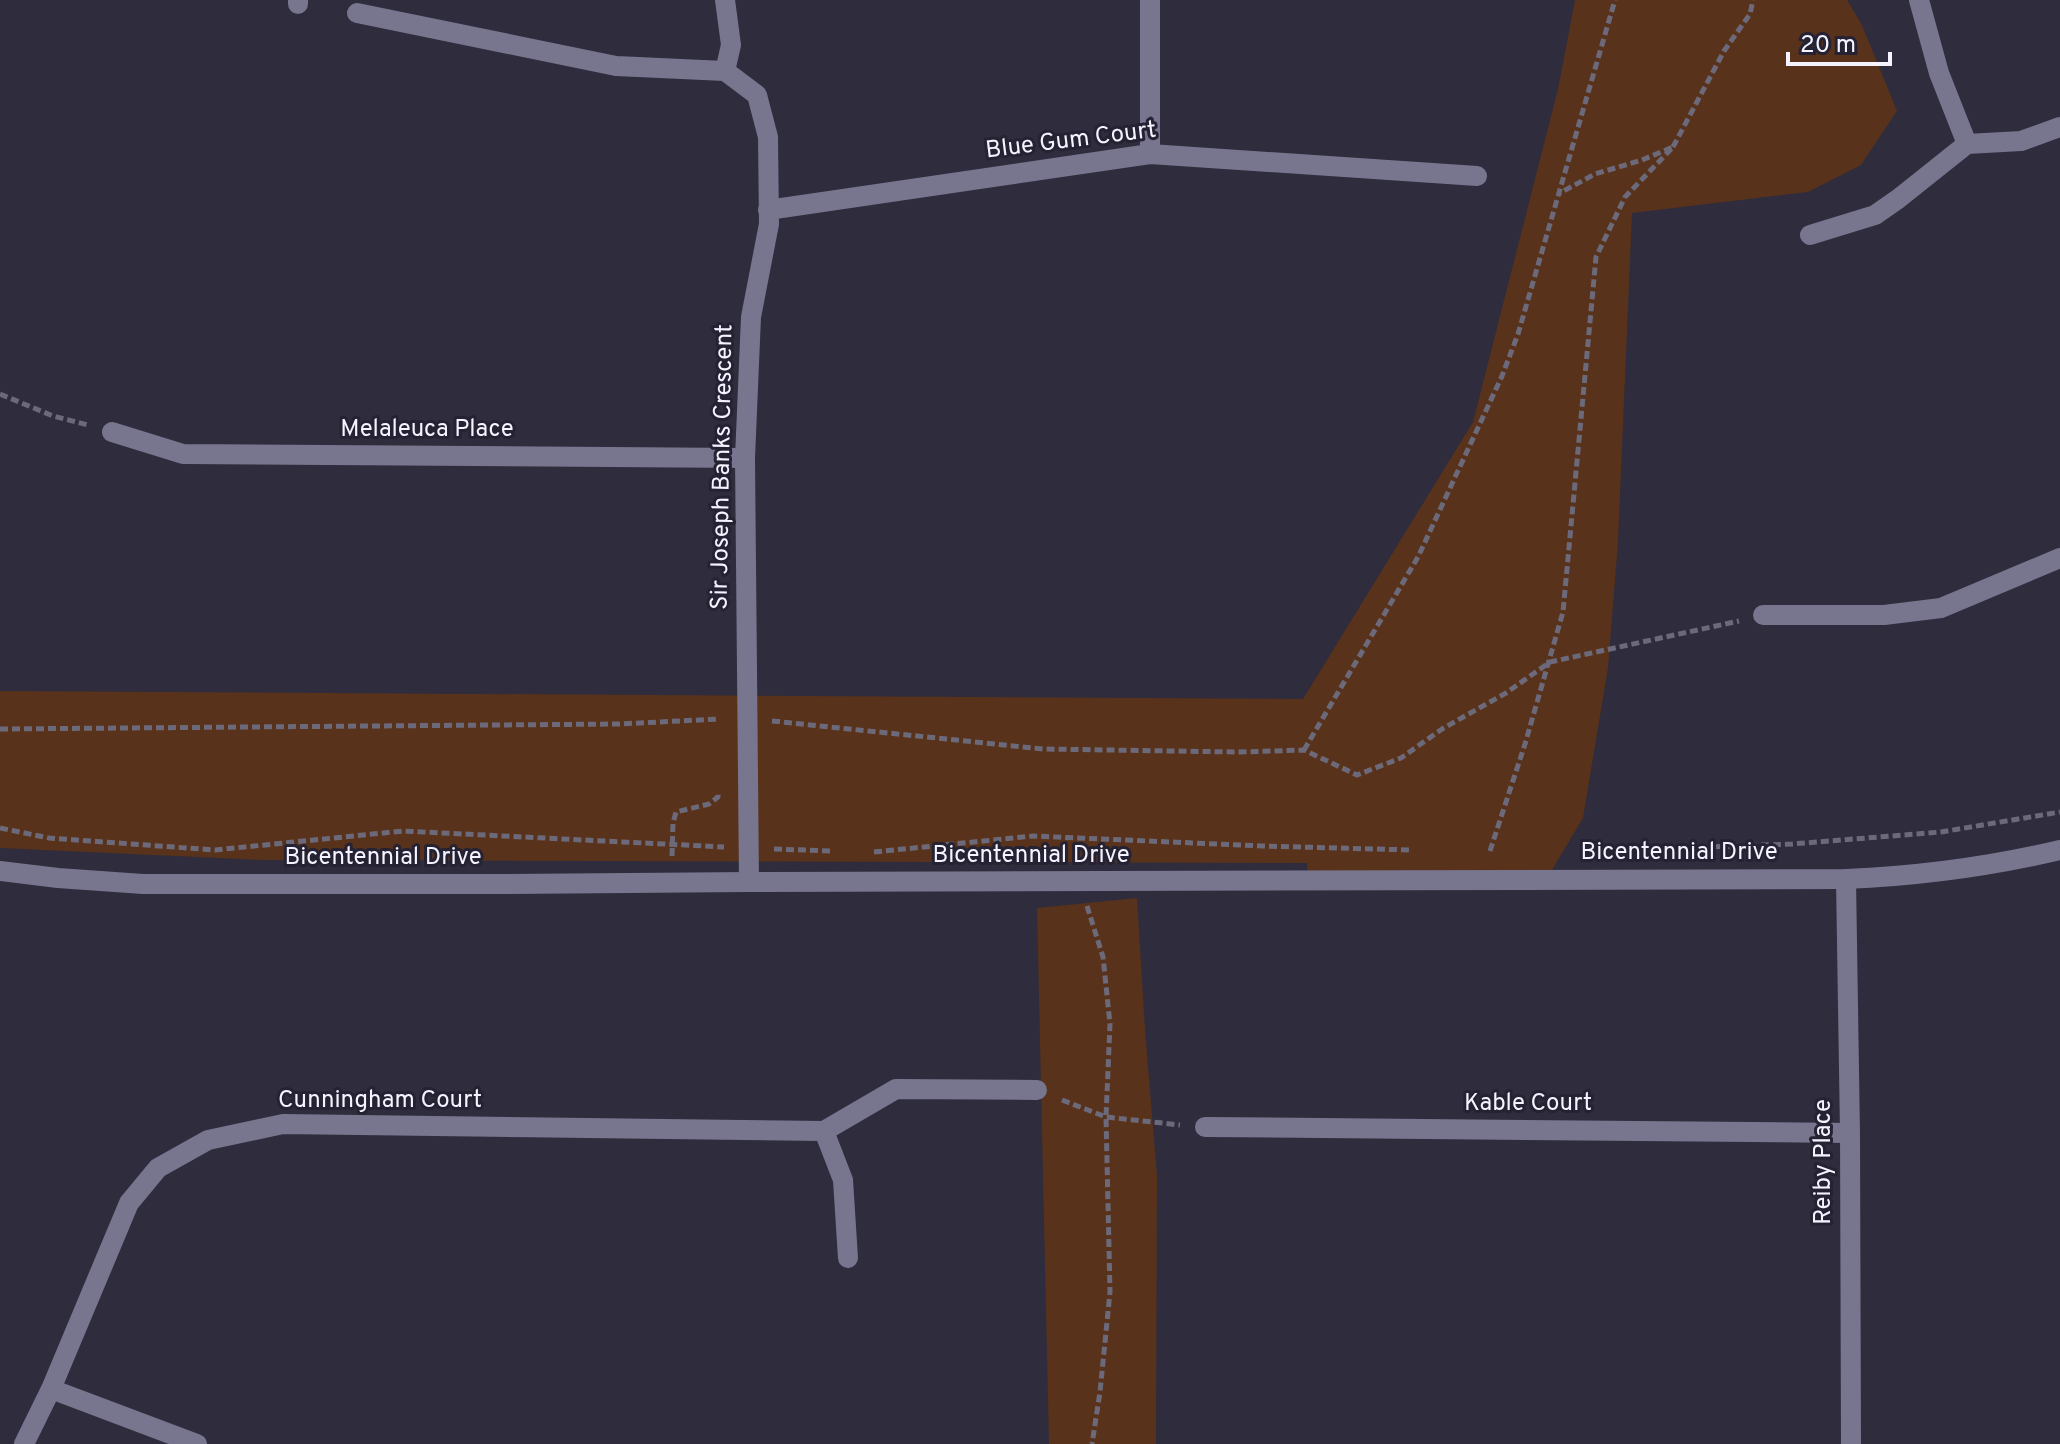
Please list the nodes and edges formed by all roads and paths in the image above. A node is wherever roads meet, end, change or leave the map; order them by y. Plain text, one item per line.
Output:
1 (725, 0) edge
2 (1150, 0) edge
3 (1615, 0) edge
4 (1753, 0) edge
5 (1919, 0) edge
6 (357, 13) dead end
7 (725, 71) junction
8 (2060, 127) edge
9 (1967, 144) junction
10 (1673, 147) junction
11 (1150, 154) junction
12 (1477, 176) dead end
13 (1558, 194) junction
14 (768, 210) junction
15 (1810, 235) dead end
16 (0, 394) edge
17 (112, 432) joint
18 (745, 458) junction
19 (2060, 558) edge
20 (1763, 615) joint
21 (1550, 662) junction
22 (747, 718) junction
23 (0, 729) edge
24 (1304, 750) junction
25 (718, 782) dead end
26 (2060, 812) edge
27 (0, 828) edge
28 (672, 845) junction
29 (750, 848) junction
30 (1423, 850) dead end
31 (1476, 850) dead end
32 (1641, 850) dead end
33 (2060, 850) edge
34 (1490, 851) junction
35 (1505, 851) dead end
36 (836, 852) dead end
37 (865, 853) dead end
38 (0, 871) edge
39 (1846, 879) junction
40 (1087, 881) junction
41 (749, 882) junction
42 (1037, 1090) joint
43 (1106, 1117) junction
44 (1205, 1127) joint
45 (824, 1131) junction
46 (1850, 1133) junction
47 (848, 1258) dead end
48 (51, 1389) junction
49 (24, 1444) edge
50 (197, 1444) edge
51 (1092, 1444) edge
52 (1851, 1444) edge

1 - 7 street
2 - 11 street
3 - 13 path
4 - 10 path
5 - 9 street
6 - 7 street
7 - 14 street, Sir Joseph Banks Crescent
8 - 9 street
9 - 15 street
10 - 13 path
10 - 21 path
11 - 12 street, Blue Gum Court
11 - 14 street, Blue Gum Court
13 - 24 path
14 - 18 street, Sir Joseph Banks Crescent
16 - 17 path
17 - 18 street, Melaleuca Place
18 - 22 street, Sir Joseph Banks Crescent
19 - 20 street
20 - 21 path
21 - 24 path
21 - 34 path
22 - 23 path
22 - 24 path
22 - 29 street, Sir Joseph Banks Crescent
25 - 28 path
26 - 32 path
27 - 28 path
28 - 29 path
29 - 36 path
29 - 41 street, Sir Joseph Banks Crescent
30 - 37 path
31 - 34 path
33 - 39 street, Bicentennial Drive
34 - 35 path
38 - 41 street, Bicentennial Drive
39 - 40 street, Bicentennial Drive
39 - 46 street, Reiby Place
40 - 41 street, Bicentennial Drive
40 - 43 path
42 - 43 path
42 - 45 street
43 - 44 path
43 - 51 path
44 - 46 street, Kable Court
45 - 47 street
45 - 48 street, Cunningham Court
46 - 52 street, Reiby Place
48 - 49 street, Cunningham Court
48 - 50 street

